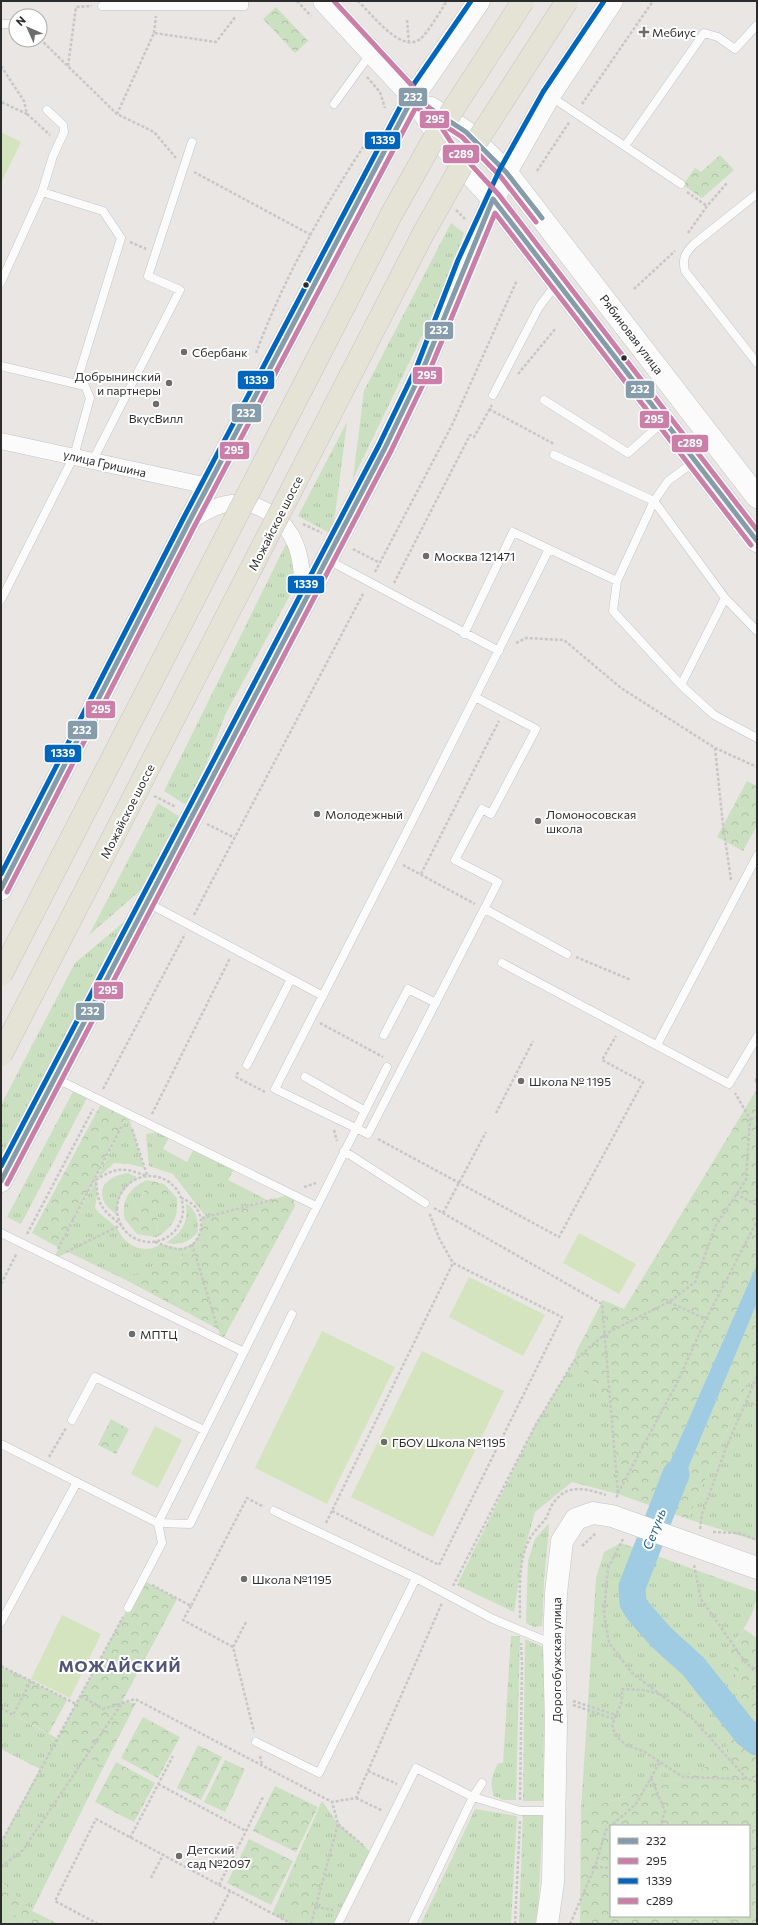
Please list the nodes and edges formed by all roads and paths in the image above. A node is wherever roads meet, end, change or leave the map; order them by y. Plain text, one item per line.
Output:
1 (297, 1) edge
2 (358, 1) edge
3 (447, 1) edge
4 (479, 1) edge
5 (523, 1) edge
6 (567, 1) edge
7 (612, 1) edge
8 (653, 1) edge
9 (244, 3) edge
10 (102, 6) joint
11 (157, 6) junction
12 (318, 9) edge
13 (407, 20) dead end
14 (757, 25) edge
15 (154, 33) junction
16 (409, 43) junction
17 (48, 47) edge
18 (366, 60) junction
19 (1, 66) edge
20 (68, 66) junction
21 (549, 96) junction
22 (413, 97) junction
23 (1, 102) edge
24 (334, 104) dead end
25 (47, 110) dead end
26 (382, 113) dead end
27 (575, 113) junction
28 (27, 114) junction
29 (117, 114) junction
30 (376, 126) dead end
31 (192, 142) dead end
32 (59, 143) junction
33 (625, 146) junction
34 (184, 167) junction
35 (538, 171) dead end
36 (506, 172) junction
37 (727, 183) dead end
38 (681, 184) joint
39 (42, 192) junction
40 (757, 194) edge
41 (492, 199) junction
42 (707, 206) junction
43 (311, 235) junction
44 (685, 237) dead end
45 (120, 238) junction
46 (677, 249) dead end
47 (156, 254) junction
48 (517, 280) dead end
49 (1, 282) edge
50 (557, 282) junction
51 (634, 289) dead end
52 (556, 328) dead end
53 (254, 357) dead end
54 (757, 362) edge
55 (1, 366) edge
56 (518, 375) dead end
57 (76, 384) junction
58 (493, 395) dead end
59 (544, 400) dead end
60 (494, 404) dead end
61 (489, 409) junction
62 (664, 421) junction
63 (1, 441) edge
64 (554, 455) joint
65 (74, 456) junction
66 (92, 460) junction
67 (695, 461) junction
68 (208, 486) junction
69 (757, 497) edge
70 (654, 501) junction
71 (189, 522) junction
72 (757, 541) edge
73 (549, 549) junction
74 (327, 560) junction
75 (617, 581) junction
76 (369, 582) junction
77 (400, 586) dead end
78 (725, 598) junction
79 (1, 600) edge
80 (303, 604) junction
81 (757, 631) edge
82 (464, 634) junction
83 (499, 651) junction
84 (681, 685) junction
85 (475, 697) junction
86 (504, 712) junction
87 (757, 738) edge
88 (715, 748) junction
89 (757, 767) edge
90 (757, 856) edge
91 (392, 859) junction
92 (421, 874) junction
93 (1, 889) edge
94 (734, 899) junction
95 (148, 903) junction
96 (485, 909) junction
97 (185, 933) dead end
98 (192, 936) dead end
99 (224, 954) dead end
100 (567, 954) joint
101 (230, 957) junction
102 (237, 961) dead end
103 (502, 963) dead end
104 (1, 975) edge
105 (291, 979) junction
106 (631, 980) dead end
107 (323, 996) junction
108 (436, 1003) junction
109 (311, 1018) junction
110 (621, 1025) junction
111 (384, 1035) dead end
112 (757, 1037) edge
113 (533, 1041) dead end
114 (656, 1045) junction
115 (1, 1055) edge
116 (247, 1065) dead end
117 (387, 1067) dead end
118 (403, 1067) junction
119 (239, 1070) dead end
120 (305, 1077) dead end
121 (54, 1078) junction
122 (729, 1084) junction
123 (103, 1089) dead end
124 (110, 1093) dead end
125 (270, 1095) dead end
126 (145, 1110) dead end
127 (365, 1111) junction
128 (496, 1113) dead end
129 (152, 1114) junction
130 (128, 1115) junction
131 (159, 1118) dead end
132 (757, 1118) edge
133 (750, 1119) junction
134 (333, 1128) dead end
135 (356, 1128) junction
136 (486, 1132) dead end
137 (379, 1140) dead end
138 (333, 1148) dead end
139 (344, 1151) junction
140 (147, 1176) junction
141 (319, 1176) dead end
142 (96, 1180) junction
143 (1, 1181) edge
144 (459, 1184) junction
145 (298, 1188) dead end
146 (292, 1194) junction
147 (736, 1194) junction
148 (181, 1198) junction
149 (425, 1203) junction
150 (757, 1205) edge
151 (316, 1206) junction
152 (442, 1213) junction
153 (202, 1218) junction
154 (757, 1221) edge
155 (121, 1225) junction
156 (1, 1233) edge
157 (155, 1242) junction
158 (192, 1244) junction
159 (53, 1259) junction
160 (453, 1263) junction
161 (669, 1302) junction
162 (292, 1314) dead end
163 (706, 1319) junction
164 (605, 1334) junction
165 (222, 1341) junction
166 (244, 1352) junction
167 (757, 1376) edge
168 (746, 1402) junction
169 (757, 1405) edge
170 (72, 1420) joint
171 (204, 1430) junction
172 (1, 1444) edge
173 (52, 1452) dead end
174 (76, 1482) junction
175 (618, 1494) junction
176 (616, 1499) dead end
177 (554, 1502) dead end
178 (274, 1511) joint
179 (332, 1511) junction
180 (158, 1523) junction
181 (706, 1531) dead end
182 (321, 1532) junction
183 (628, 1532) junction
184 (692, 1537) junction
185 (757, 1540) edge
186 (694, 1565) dead end
187 (757, 1568) edge
188 (416, 1578) junction
189 (153, 1586) dead end
190 (449, 1596) junction
191 (191, 1606) junction
192 (128, 1608) joint
193 (1, 1622) edge
194 (246, 1622) dead end
195 (520, 1631) junction
196 (554, 1644) junction
197 (232, 1647) junction
198 (1, 1666) edge
199 (757, 1671) edge
200 (31, 1681) junction
201 (662, 1695) junction
202 (81, 1696) junction
203 (135, 1699) junction
204 (572, 1701) dead end
205 (76, 1704) junction
206 (572, 1705) dead end
207 (1, 1708) edge
208 (616, 1715) junction
209 (614, 1719) junction
210 (256, 1742) junction
211 (173, 1756) dead end
212 (660, 1762) junction
213 (262, 1765) junction
214 (368, 1771) junction
215 (651, 1777) junction
216 (747, 1779) junction
217 (757, 1782) edge
218 (482, 1783) dead end
219 (158, 1784) junction
220 (397, 1785) dead end
221 (263, 1797) dead end
222 (473, 1797) junction
223 (356, 1798) junction
224 (332, 1802) junction
225 (383, 1811) dead end
226 (520, 1811) junction
227 (554, 1811) junction
228 (338, 1824) junction
229 (612, 1825) edge
230 (660, 1825) edge
231 (610, 1827) edge
232 (246, 1831) junction
233 (130, 1838) junction
234 (1, 1843) edge
235 (373, 1854) junction
236 (163, 1855) junction
237 (1, 1867) edge
238 (595, 1867) junction
239 (610, 1868) edge
240 (151, 1878) dead end
241 (219, 1885) junction
242 (230, 1891) junction
243 (316, 1907) junction
244 (344, 1912) junction
245 (98, 1924) edge
246 (213, 1924) edge
247 (292, 1924) edge
248 (311, 1924) edge
249 (338, 1924) edge
250 (412, 1924) edge
251 (515, 1924) edge
252 (547, 1924) edge
253 (570, 1924) edge

1 - 12 path
2 - 16 path
3 - 16 path
4 - 22 main road
5 - 104 main road, bridge
6 - 115 main road, Можайское шоссе, bridge
7 - 21 main road
8 - 27 path
9 - 11 lane
9 - 15 path
10 - 11 lane
10 - 20 path
11 - 15 path
12 - 18 main road
13 - 16 path
14 - 33 lane
15 - 29 path
17 - 20 path
18 - 22 main road
18 - 24 lane
18 - 26 path
19 - 28 path
20 - 29 path
21 - 27 lane
21 - 36 main road
22 - 36 main road, Рябиновая улица
22 - 41 main road
22 - 68 main road
23 - 28 path
25 - 32 lane
27 - 33 lane
27 - 35 path
28 - 32 path
29 - 34 path
30 - 43 path
31 - 34 lane
32 - 39 lane
33 - 38 lane
34 - 43 path
34 - 47 lane
36 - 41 main road
36 - 69 main road, Рябиновая улица
37 - 42 path
38 - 42 path
39 - 45 lane
39 - 49 lane
40 - 54 lane
41 - 50 main road
41 - 74 main road
42 - 44 path
43 - 53 path
45 - 47 path
45 - 57 lane
46 - 51 path
47 - 66 lane
48 - 76 path
50 - 58 lane
50 - 62 main road
52 - 56 path
55 - 57 lane
57 - 65 lane
59 - 62 lane
60 - 61 path
61 - 64 path
61 - 77 path
62 - 67 main road
63 - 65 street, улица Гришина
64 - 70 lane
65 - 66 street, улица Гришина
65 - 79 lane
66 - 68 street, улица Гришина
67 - 70 lane
67 - 72 main road
68 - 71 main road
70 - 75 lane
70 - 78 lane
71 - 80 street
71 - 93 main road
73 - 75 lane
73 - 82 lane
73 - 83 lane
74 - 76 lane
74 - 80 main road
75 - 84 lane
76 - 82 lane
78 - 81 lane
78 - 84 lane
80 - 95 main road
82 - 83 lane
83 - 85 lane
83 - 88 path
84 - 87 lane
85 - 86 lane
85 - 91 lane
86 - 92 path
86 - 96 lane
88 - 89 path
88 - 94 path
90 - 94 lane
91 - 92 path
91 - 107 lane
92 - 96 path
94 - 114 lane
95 - 105 lane
95 - 121 main road
96 - 100 lane
96 - 108 lane
97 - 98 path
99 - 101 path
100 - 106 path
101 - 102 path
101 - 129 path
103 - 110 lane
105 - 107 lane
105 - 116 lane
107 - 109 lane
108 - 111 lane
108 - 118 lane
109 - 118 path
109 - 135 lane
110 - 114 lane
110 - 144 path
112 - 122 lane
113 - 128 path
114 - 122 lane
117 - 127 lane
118 - 135 lane
119 - 125 path
120 - 127 lane
121 - 130 lane
121 - 143 main road
122 - 133 path
123 - 124 path
126 - 129 path
127 - 135 lane
129 - 131 path
130 - 140 path
130 - 142 path
130 - 146 lane
132 - 133 path
133 - 147 path
134 - 138 path
135 - 139 lane
136 - 144 path
137 - 144 path
139 - 149 lane
139 - 151 lane
140 - 142 path
140 - 148 path
140 - 155 path
141 - 145 path
142 - 155 path
142 - 159 path
144 - 152 path
146 - 151 lane
146 - 153 path
147 - 150 path
147 - 161 path
148 - 153 path
148 - 157 path
149 - 152 path
149 - 160 path
151 - 166 lane
152 - 164 path
153 - 158 path
154 - 163 path
155 - 157 path
155 - 159 path
156 - 159 lane
157 - 158 path
158 - 165 path
159 - 165 lane
160 - 179 path
160 - 179 path
161 - 163 path
161 - 164 path
162 - 180 lane
163 - 175 path
164 - 175 path
164 - 190 path
165 - 166 lane
166 - 171 lane
167 - 168 path
168 - 169 path
168 - 184 path
170 - 171 lane
170 - 173 path
171 - 180 lane
172 - 174 lane
174 - 180 lane
174 - 193 lane
175 - 176 path
177 - 195 path
178 - 182 lane
178 - 191 path
179 - 182 path
180 - 192 lane
181 - 185 path
182 - 188 lane
183 - 184 main road, Дорогобужская улица
183 - 196 main road, Дорогобужская улица
183 - 201 path
184 - 187 main road, Дорогобужская улица
186 - 199 path
188 - 190 lane
188 - 210 lane
189 - 191 path
190 - 195 lane
190 - 214 path
191 - 197 path
192 - 202 path
194 - 197 path
195 - 196 lane
195 - 226 path
196 - 227 main road, Дорогобужская улица
197 - 210 path
198 - 200 path
200 - 205 path
200 - 207 path
201 - 208 path
201 - 216 path
202 - 203 path
202 - 205 path
203 - 213 path
203 - 237 path
204 - 208 path
205 - 234 path
206 - 209 path
208 - 209 path
209 - 212 path
210 - 213 path
211 - 219 path
212 - 215 path
212 - 216 path
213 - 224 path
214 - 220 path
214 - 223 path
215 - 229 path
215 - 230 path
216 - 217 path
218 - 222 lane
219 - 232 path
219 - 233 path
221 - 232 path
222 - 226 lane
222 - 235 lane
222 - 250 lane
223 - 224 path
223 - 225 path
224 - 228 path
226 - 227 lane
226 - 251 path
227 - 252 main road, Дорогобужская улица
228 - 235 path
228 - 243 path
231 - 238 path
232 - 241 path
233 - 236 path
233 - 245 path
235 - 244 lane
236 - 240 path
236 - 241 path
238 - 239 path
238 - 253 path
241 - 242 path
242 - 246 path
242 - 247 path
243 - 244 path
243 - 248 path
244 - 249 lane

